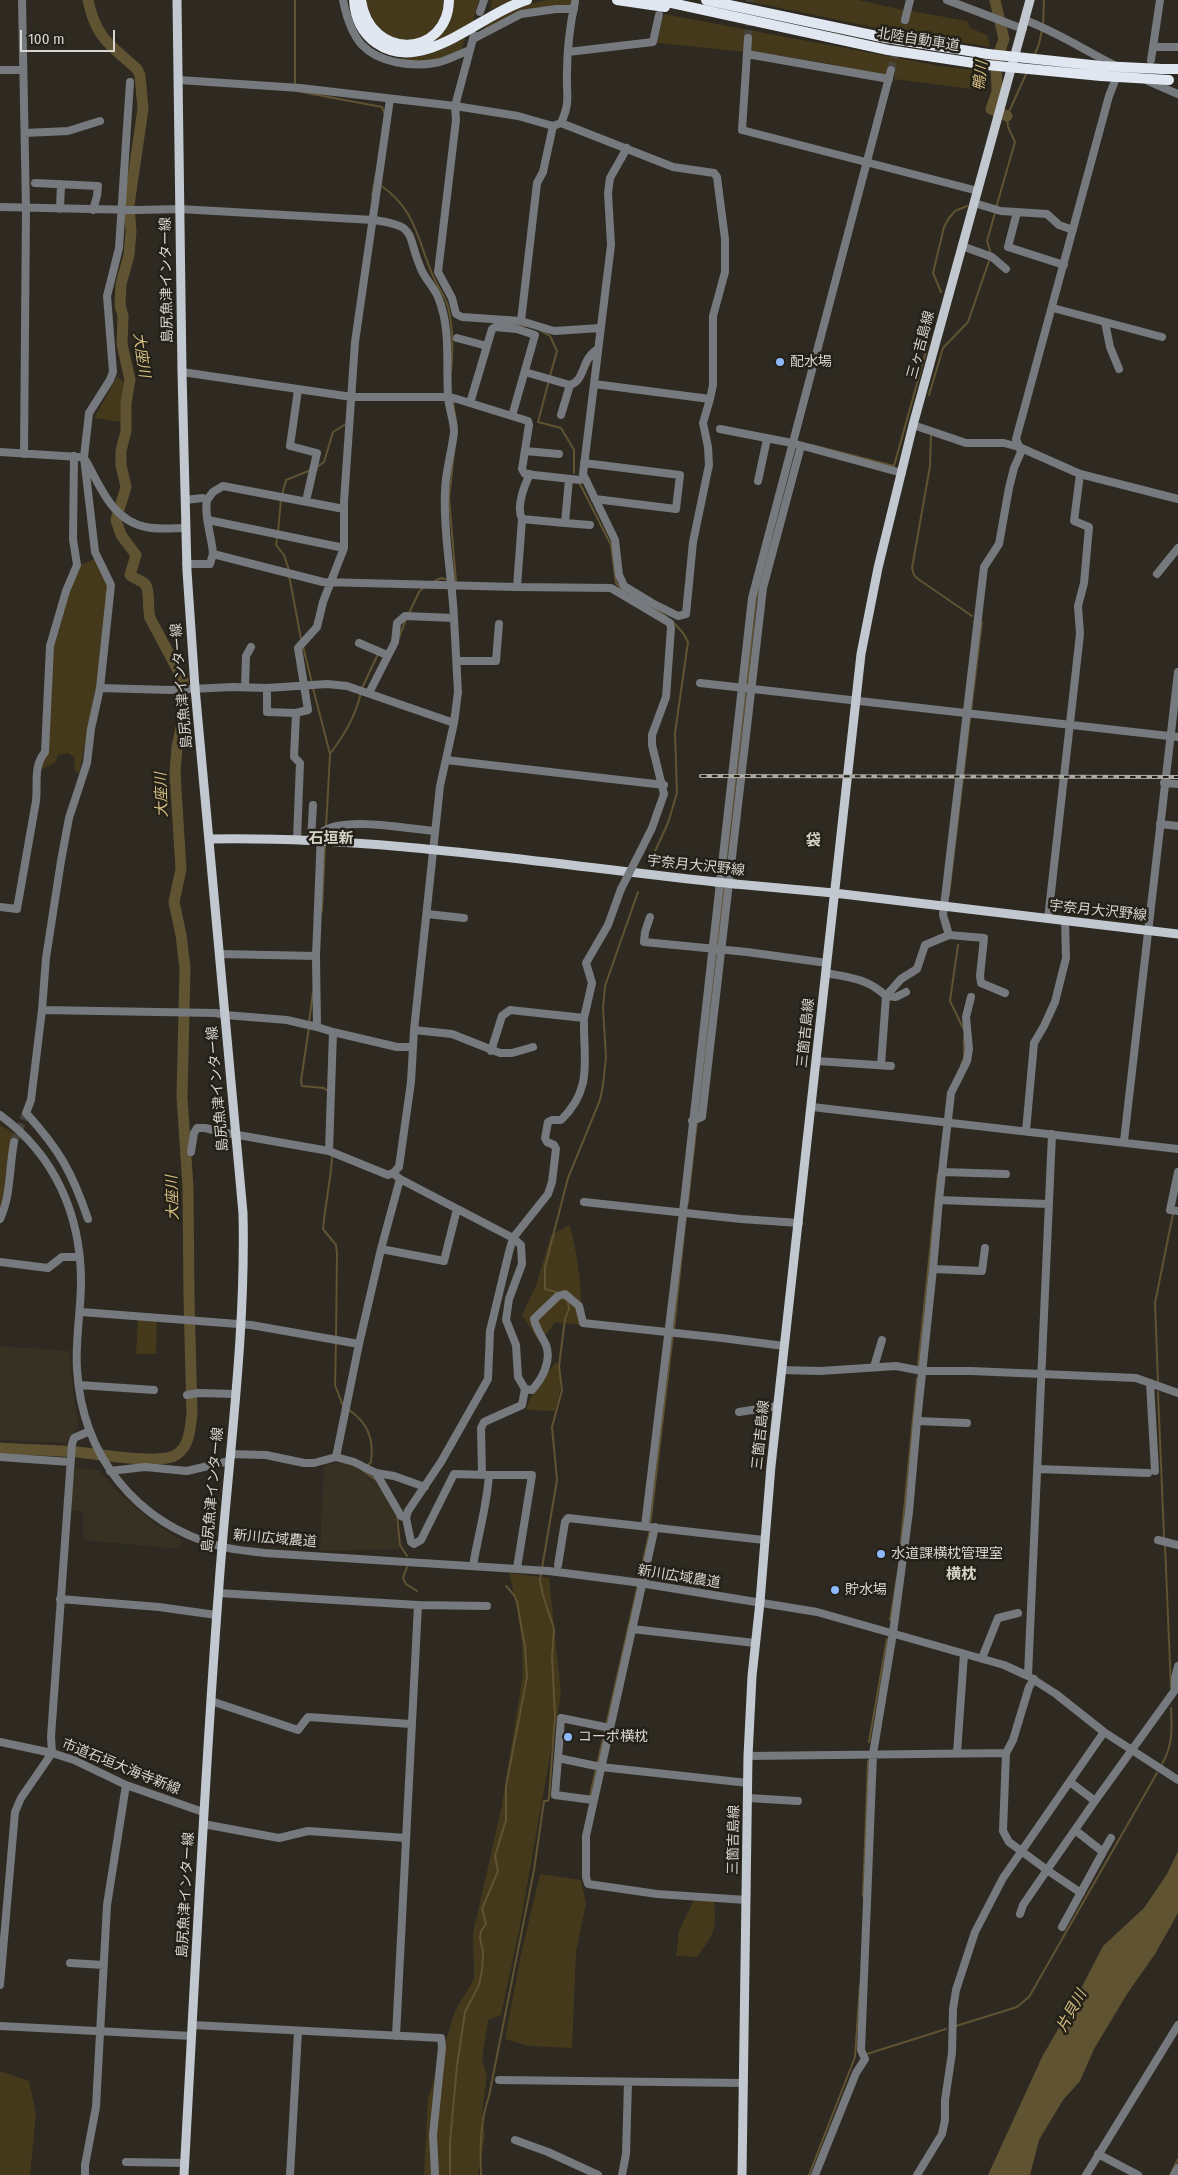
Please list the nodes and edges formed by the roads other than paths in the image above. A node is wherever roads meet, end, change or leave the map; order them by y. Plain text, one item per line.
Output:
1 (22, 0) edge
2 (177, 0) edge
3 (343, 0) edge
4 (354, 0) edge
5 (361, 0) edge
6 (449, 0) edge
7 (484, 0) edge
8 (526, 0) edge
9 (617, 0) edge
10 (658, 0) edge
11 (706, 0) edge
12 (910, 0) edge
13 (947, 0) edge
14 (1030, 0) edge
15 (1160, 0) edge
16 (480, 12) dead end
17 (660, 15) dead end
18 (745, 20) junction
19 (905, 20) tunnel mouth
20 (1024, 24) junction
21 (748, 38) tunnel mouth
22 (1153, 47) junction
23 (1178, 48) edge
24 (470, 50) junction
25 (568, 52) junction
26 (747, 54) junction
27 (1152, 60) dead end
28 (1119, 69) junction
29 (1178, 69) edge
30 (0, 70) edge
31 (23, 70) junction
32 (891, 70) tunnel mouth
33 (889, 79) junction
34 (179, 80) junction
35 (1173, 80) edge
36 (130, 82) dead end
37 (1178, 94) edge
38 (390, 100) junction
39 (455, 106) junction
40 (100, 121) dead end
41 (557, 124) junction
42 (25, 133) junction
43 (627, 148) junction
44 (868, 161) junction
45 (35, 183) dead end
46 (62, 184) junction
47 (978, 191) junction
48 (974, 203) junction
49 (0, 207) edge
50 (26, 209) junction
51 (60, 209) junction
52 (180, 209) junction
53 (93, 210) junction
54 (121, 210) junction
55 (1016, 212) junction
56 (373, 220) junction
57 (1073, 230) junction
58 (962, 246) junction
59 (1064, 265) junction
60 (1006, 269) dead end
61 (1053, 308) junction
62 (521, 321) junction
63 (1105, 322) junction
64 (600, 328) junction
65 (1162, 337) dead end
66 (457, 338) dead end
67 (487, 346) junction
68 (598, 349) junction
69 (1119, 369) dead end
70 (182, 372) junction
71 (525, 372) junction
72 (594, 384) junction
73 (570, 385) junction
74 (298, 390) junction
75 (352, 397) junction
76 (448, 397) junction
77 (710, 399) junction
78 (470, 403) junction
79 (561, 415) dead end
80 (512, 416) junction
81 (913, 425) junction
82 (720, 429) dead end
83 (767, 439) junction
84 (792, 443) junction
85 (801, 446) junction
86 (1019, 447) junction
87 (525, 451) junction
88 (0, 452) edge
89 (24, 454) junction
90 (558, 454) dead end
91 (74, 456) junction
92 (84, 457) junction
93 (584, 463) junction
94 (902, 473) junction
95 (530, 474) junction
96 (1080, 474) junction
97 (584, 478) junction
98 (569, 479) junction
99 (758, 481) dead end
100 (595, 498) junction
101 (1178, 499) edge
102 (184, 500) junction
103 (207, 500) junction
104 (306, 501) junction
105 (344, 509) junction
106 (522, 519) junction
107 (208, 520) junction
108 (565, 523) junction
109 (590, 525) dead end
110 (185, 528) junction
111 (344, 548) junction
112 (1178, 548) edge
113 (212, 554) junction
114 (186, 564) junction
115 (1157, 574) dead end
116 (331, 582) junction
117 (453, 586) junction
118 (517, 587) junction
119 (623, 589) junction
120 (454, 618) junction
121 (499, 624) dead end
122 (358, 643) dead end
123 (251, 647) dead end
124 (387, 655) junction
125 (457, 661) junction
126 (1178, 672) edge
127 (700, 683) dead end
128 (303, 686) junction
129 (245, 687) junction
130 (100, 688) junction
131 (195, 688) junction
132 (267, 688) junction
133 (746, 689) junction
134 (369, 693) junction
135 (855, 702) junction
136 (296, 713) junction
137 (966, 715) junction
138 (454, 723) junction
139 (1070, 726) junction
140 (1174, 737) edge
141 (446, 760) junction
142 (1164, 784) junction
143 (1178, 784) edge
144 (664, 785) junction
145 (313, 805) dead end
146 (1160, 824) junction
147 (1178, 826) edge
148 (435, 831) junction
149 (210, 839) junction
150 (297, 839) junction
151 (316, 840) junction
152 (433, 851) junction
153 (834, 893) junction
154 (0, 907) edge
155 (945, 907) junction
156 (427, 914) junction
157 (464, 918) dead end
158 (650, 918) dead end
159 (1048, 919) junction
160 (1065, 921) junction
161 (1148, 930) junction
162 (1178, 934) edge
163 (950, 936) junction
164 (712, 948) junction
165 (722, 949) junction
166 (220, 954) junction
167 (316, 956) junction
168 (827, 963) junction
169 (826, 973) junction
170 (906, 992) dead end
171 (1005, 993) dead end
172 (886, 996) junction
173 (971, 997) dead end
174 (42, 1010) junction
175 (225, 1015) junction
176 (584, 1018) junction
177 (317, 1027) junction
178 (414, 1030) junction
179 (333, 1032) junction
180 (413, 1047) junction
181 (533, 1047) dead end
182 (490, 1051) junction
183 (817, 1061) junction
184 (881, 1066) junction
185 (891, 1066) dead end
186 (812, 1107) junction
187 (0, 1115) edge
188 (692, 1121) junction
189 (947, 1123) junction
190 (1026, 1131) junction
191 (235, 1134) junction
192 (1052, 1134) junction
193 (1124, 1141) junction
194 (14, 1142) tunnel mouth
195 (1178, 1149) edge
196 (329, 1151) junction
197 (191, 1152) dead end
198 (942, 1172) junction
199 (1178, 1172) edge
200 (393, 1173) junction
201 (1006, 1174) dead end
202 (400, 1180) junction
203 (939, 1200) junction
204 (584, 1202) dead end
205 (1049, 1204) junction
206 (457, 1209) junction
207 (1178, 1211) edge
208 (686, 1213) junction
209 (0, 1219) edge
210 (88, 1219) dead end
211 (799, 1223) junction
212 (514, 1238) junction
213 (985, 1248) dead end
214 (381, 1250) junction
215 (80, 1257) junction
216 (0, 1262) edge
217 (933, 1269) junction
218 (80, 1312) junction
219 (240, 1324) junction
220 (671, 1333) junction
221 (882, 1340) dead end
222 (359, 1344) junction
223 (784, 1346) junction
224 (874, 1367) junction
225 (782, 1370) junction
226 (922, 1371) junction
227 (1042, 1375) junction
228 (1150, 1383) junction
229 (78, 1385) junction
230 (525, 1389) junction
231 (154, 1390) dead end
232 (1178, 1393) edge
233 (235, 1394) junction
234 (187, 1395) dead end
235 (778, 1406) junction
236 (740, 1412) dead end
237 (917, 1421) junction
238 (966, 1423) dead end
239 (90, 1431) junction
240 (0, 1457) edge
241 (336, 1457) junction
242 (229, 1458) junction
243 (70, 1461) junction
244 (1038, 1469) junction
245 (110, 1471) junction
246 (376, 1473) junction
247 (485, 1475) junction
248 (424, 1486) junction
249 (406, 1518) junction
250 (645, 1526) junction
251 (655, 1527) junction
252 (764, 1540) junction
253 (1158, 1540) dead end
254 (1178, 1545) edge
255 (221, 1547) junction
256 (558, 1565) dead end
257 (473, 1566) junction
258 (517, 1568) junction
259 (218, 1593) junction
260 (60, 1599) junction
261 (760, 1602) junction
262 (418, 1605) junction
263 (487, 1606) dead end
264 (1018, 1613) dead end
265 (216, 1615) junction
266 (632, 1629) junction
267 (893, 1634) junction
268 (755, 1643) junction
269 (964, 1654) junction
270 (982, 1658) junction
271 (1178, 1666) edge
272 (1031, 1678) junction
273 (211, 1701) junction
274 (411, 1724) junction
275 (608, 1727) junction
276 (1104, 1732) junction
277 (0, 1742) edge
278 (1132, 1750) junction
279 (52, 1753) junction
280 (957, 1753) junction
281 (1006, 1753) junction
282 (873, 1754) junction
283 (748, 1756) junction
284 (558, 1758) junction
285 (599, 1767) junction
286 (1178, 1780) edge
287 (1070, 1782) junction
288 (748, 1783) junction
289 (126, 1785) junction
290 (748, 1798) junction
291 (590, 1800) junction
292 (1095, 1800) junction
293 (798, 1801) dead end
294 (203, 1812) junction
295 (203, 1824) junction
296 (1075, 1830) junction
297 (406, 1838) junction
298 (1111, 1838) dead end
299 (1021, 1852) junction
300 (1103, 1852) junction
301 (1046, 1870) junction
302 (1081, 1893) junction
303 (746, 1900) junction
304 (1020, 1914) dead end
305 (1062, 1927) dead end
306 (70, 1963) dead end
307 (104, 1965) junction
308 (0, 1985) edge
309 (193, 2025) junction
310 (0, 2026) edge
311 (1178, 2026) edge
312 (100, 2031) junction
313 (298, 2031) junction
314 (192, 2036) junction
315 (396, 2036) junction
316 (499, 2080) dead end
317 (628, 2082) junction
318 (744, 2082) junction
319 (515, 2140) dead end
320 (1098, 2154) junction
321 (126, 2162) dead end
322 (185, 2163) junction
323 (1178, 2168) edge
324 (85, 2175) edge
325 (184, 2175) edge
326 (290, 2175) edge
327 (435, 2175) edge
328 (598, 2175) edge
329 (622, 2175) edge
330 (742, 2175) edge
331 (815, 2175) edge
332 (917, 2175) edge
333 (1086, 2175) edge
334 (1138, 2175) edge
335 (1174, 2175) edge

1 - 31 street
2 - 34 main road, 島尻魚津インター線
3 - 24 street
4 - 8 highway
5 - 6 highway
7 - 16 street
9 - 18 highway
10 - 18 highway, 北陸自動車道
11 - 29 highway, 北陸自動車道, bridge
12 - 19 street
13 - 20 street
14 - 20 main road, 三ヶ吉島線
15 - 22 street
17 - 25 street
18 - 35 highway, 北陸自動車道, bridge
20 - 28 street
20 - 47 main road, 三ヶ吉島線
21 - 26 street
22 - 23 street
22 - 27 street
24 - 25 street
24 - 39 street
25 - 41 street
26 - 33 street
26 - 44 street
28 - 37 street
28 - 57 street
30 - 31 street
31 - 42 street
32 - 33 street
33 - 44 street
34 - 38 street
34 - 52 main road, 島尻魚津インター線
36 - 54 street
38 - 39 street
38 - 56 street
39 - 41 street
39 - 62 street
40 - 42 street
41 - 43 street
41 - 62 street
42 - 50 street
43 - 64 street
43 - 77 street
44 - 47 street
44 - 84 street
45 - 46 street
46 - 51 street
46 - 53 street
47 - 48 main road, 三ヶ吉島線
48 - 55 street
48 - 58 main road, 三ヶ吉島線
49 - 50 street
50 - 51 street
50 - 89 street
51 - 53 street
52 - 54 street
52 - 56 street
52 - 70 main road, 島尻魚津インター線
53 - 54 street
54 - 92 street
55 - 57 street
55 - 59 street
56 - 75 street
56 - 76 street
57 - 59 street
58 - 60 street
58 - 81 main road, 三ヶ吉島線
59 - 61 street
61 - 63 street
61 - 86 street
62 - 64 street
63 - 65 street
63 - 69 street
64 - 68 street
66 - 67 street
67 - 71 street
67 - 78 street
68 - 72 street
68 - 73 street
70 - 74 street
70 - 102 main road, 島尻魚津インター線
71 - 73 street
71 - 80 street
72 - 77 street
72 - 93 street
73 - 79 street
74 - 75 street
74 - 104 street
75 - 76 street
75 - 105 street
76 - 78 street
76 - 117 street
77 - 119 street
78 - 80 street
80 - 87 street
81 - 86 street
81 - 94 main road, 三ヶ吉島線
82 - 83 street
83 - 84 street
83 - 99 street
84 - 85 street
84 - 133 street
85 - 94 street
85 - 133 street
86 - 96 street
86 - 137 street
87 - 90 street
87 - 95 street
88 - 89 street
89 - 91 street
91 - 92 street
91 - 154 street
92 - 110 street
92 - 130 street
93 - 97 street
93 - 100 street
94 - 135 main road, 三ヶ吉島線
95 - 98 street
95 - 106 street
96 - 101 street
96 - 139 street
97 - 98 street
97 - 100 street
98 - 108 street
100 - 119 street
102 - 103 street
102 - 110 main road, 島尻魚津インター線
103 - 104 street
103 - 107 street
104 - 105 street
105 - 111 street
106 - 108 street
106 - 118 street
107 - 111 street
107 - 113 street
108 - 109 street
110 - 114 main road, 島尻魚津インター線
111 - 116 street
112 - 115 street
113 - 114 street
113 - 116 street
114 - 131 main road, 島尻魚津インター線
116 - 117 street
116 - 128 street
117 - 118 street
117 - 120 street
118 - 119 street
119 - 144 street
120 - 124 street
120 - 125 street
121 - 125 street
122 - 124 street
123 - 129 street
124 - 134 street
125 - 138 street
126 - 140 street
127 - 133 street
128 - 132 street
128 - 134 street
128 - 136 street
129 - 131 street
129 - 132 street
130 - 131 street
130 - 174 street
131 - 149 main road, 島尻魚津インター線
132 - 136 street
133 - 135 street
133 - 164 street
133 - 165 street
134 - 138 street
135 - 137 street
135 - 153 main road, 三箇吉島線
136 - 150 street
137 - 139 street
137 - 155 street
138 - 141 street
139 - 140 street
139 - 159 street
140 - 142 street
141 - 144 street
141 - 148 street
142 - 143 street
142 - 146 street
144 - 176 street, bridge
145 - 151 street
146 - 147 street
146 - 161 street
148 - 151 street
148 - 152 street
149 - 150 main road, 宇奈月大沢野線
149 - 166 main road, 島尻魚津インター線
150 - 151 main road, 宇奈月大沢野線
151 - 152 main road, 宇奈月大沢野線
151 - 167 street
152 - 153 main road, 宇奈月大沢野線, bridge
152 - 156 street
153 - 155 main road, 宇奈月大沢野線
153 - 168 main road, 三箇吉島線
155 - 159 main road, 宇奈月大沢野線
155 - 163 street
156 - 157 street
156 - 178 street
158 - 164 street
159 - 160 main road, 宇奈月大沢野線
160 - 161 main road, 宇奈月大沢野線
160 - 190 street
161 - 162 main road, 宇奈月大沢野線
161 - 193 street
163 - 171 street
163 - 172 street
164 - 165 street
164 - 188 street
165 - 168 street
165 - 188 street
166 - 167 street
166 - 175 main road, 島尻魚津インター線
167 - 177 street
168 - 169 main road, 三箇吉島線
169 - 172 street
169 - 183 main road, 三箇吉島線
170 - 172 street
172 - 184 street
173 - 189 street
174 - 175 street
174 - 210 street
175 - 177 street
175 - 191 main road, 島尻魚津インター線
176 - 182 street
176 - 212 street
177 - 179 street
178 - 180 street
178 - 182 street
179 - 180 street
179 - 196 street
180 - 200 street
181 - 182 street
183 - 184 street
183 - 186 main road, 三箇吉島線
184 - 185 street
186 - 189 street
186 - 211 main road, 三箇吉島線
187 - 215 street, 新川広域農道
188 - 208 street
189 - 190 street
189 - 198 street
190 - 192 street
191 - 196 street
191 - 197 street
191 - 219 main road, 島尻魚津インター線
192 - 193 street
192 - 205 street
193 - 195 street
194 - 209 street
196 - 200 street
198 - 201 street
198 - 203 street
199 - 207 street
200 - 202 street
202 - 206 street
202 - 214 street
203 - 205 street
203 - 217 street
204 - 208 street
205 - 227 street
206 - 212 street
206 - 214 street
208 - 211 street
208 - 220 street
211 - 223 main road, 三箇吉島線
212 - 230 street
212 - 248 street
213 - 217 street
214 - 222 street
215 - 216 street
215 - 218 street, 新川広域農道
217 - 226 street
218 - 219 street
218 - 229 street, 新川広域農道
219 - 222 street
219 - 233 main road, 島尻魚津インター線
220 - 223 street
220 - 230 street
220 - 250 street
221 - 224 street
222 - 241 street
223 - 225 main road, 三箇吉島線
224 - 225 street
224 - 226 street
225 - 235 main road, 三箇吉島線
226 - 227 street
226 - 237 street
227 - 228 street
227 - 244 street
228 - 232 street
228 - 244 street
229 - 231 street
229 - 239 street, 新川広域農道
230 - 247 street
233 - 234 street
233 - 242 main road, 島尻魚津インター線
235 - 236 street
235 - 252 main road, 三箇吉島線
237 - 238 street
237 - 267 street
239 - 243 street
239 - 245 street, 新川広域農道
240 - 243 street
241 - 242 street
241 - 246 street
242 - 245 street
242 - 255 main road, 島尻魚津インター線
243 - 260 street
244 - 272 street
245 - 255 street, 新川広域農道
246 - 248 street
246 - 249 street
247 - 249 street
247 - 257 street
247 - 258 street
248 - 249 street
250 - 251 street
250 - 256 street
251 - 252 street
251 - 266 street
252 - 261 main road, 三箇吉島線
253 - 254 street
255 - 257 street, 新川広域農道
255 - 259 main road, 島尻魚津インター線
257 - 258 street, 新川広域農道
258 - 261 street, 新川広域農道, bridge
259 - 262 street
259 - 265 main road, 島尻魚津インター線
260 - 265 street
260 - 279 street
261 - 267 street, 新川広域農道
261 - 268 main road, 三箇吉島線
262 - 263 street
262 - 274 street
264 - 270 street
265 - 273 main road, 島尻魚津インター線
266 - 268 street
266 - 275 street
267 - 269 street, 新川広域農道
267 - 282 street
268 - 283 main road, 三箇吉島線
269 - 270 street, 新川広域農道
269 - 280 street
270 - 272 street, 新川広域農道
271 - 278 street
272 - 276 street, 新川広域農道
272 - 281 street
273 - 274 street
273 - 294 main road, 島尻魚津インター線
274 - 297 street
275 - 284 street
275 - 285 street
276 - 278 street, 新川広域農道
276 - 287 street
277 - 279 street, 市道石垣大海寺新線
278 - 286 street, 新川広域農道
278 - 292 street
279 - 289 street, 市道石垣大海寺新線
279 - 308 street
280 - 281 street
280 - 282 street
281 - 299 street
282 - 283 street
282 - 331 street
283 - 288 main road, 三箇吉島線
284 - 285 street
284 - 291 street
285 - 288 street
285 - 291 street
287 - 292 street
287 - 299 street
288 - 290 main road, 三箇吉島線
289 - 294 street, 市道石垣大海寺新線
289 - 307 street
290 - 293 street
290 - 303 main road, 三箇吉島線
291 - 303 street
292 - 296 street
294 - 295 main road, 島尻魚津インター線
295 - 297 street
295 - 309 main road, 島尻魚津インター線
296 - 300 street
296 - 301 street
297 - 315 street
298 - 300 street
299 - 301 street
299 - 332 street
300 - 302 street
301 - 302 street
301 - 304 street
302 - 305 street
303 - 318 main road, 三箇吉島線
306 - 307 street
307 - 312 street
309 - 313 street
309 - 314 main road, 島尻魚津インター線
310 - 312 street
311 - 320 street
312 - 314 street
312 - 324 street
313 - 315 street
313 - 326 street
314 - 322 main road, 島尻魚津インター線
315 - 327 street
316 - 317 street
317 - 318 street
317 - 329 street
318 - 330 main road, 三箇吉島線
319 - 328 street
320 - 333 street
320 - 334 street
321 - 322 street
322 - 325 main road, 島尻魚津インター線
323 - 335 street

